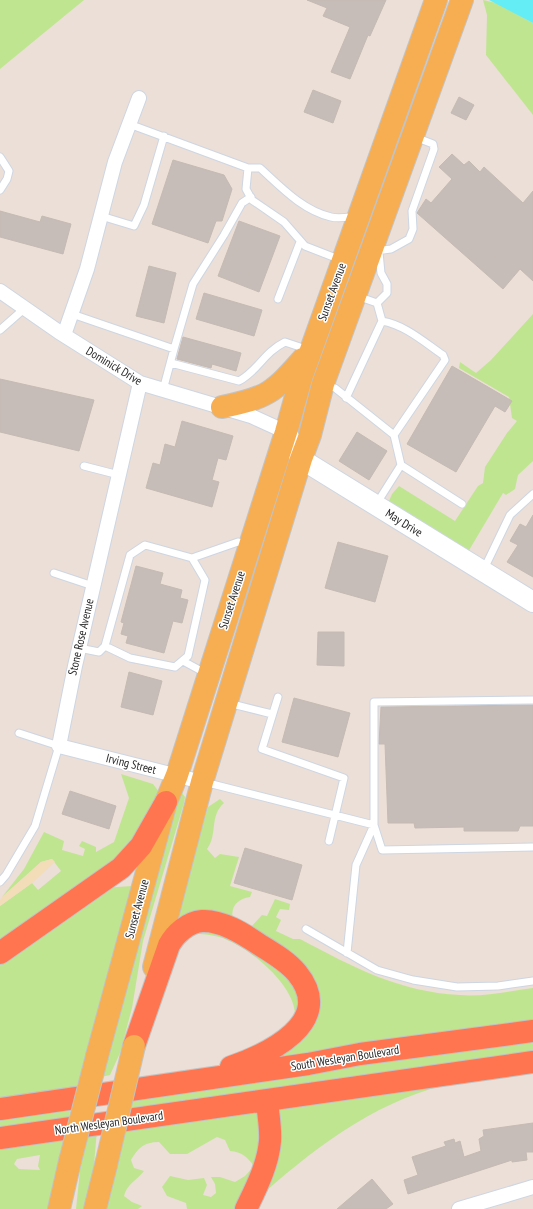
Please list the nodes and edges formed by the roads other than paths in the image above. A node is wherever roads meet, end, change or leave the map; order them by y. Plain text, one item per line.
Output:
1 (435, 3) edge
2 (459, 7) edge
3 (139, 98) dead end
4 (130, 124) junction
5 (164, 136) junction
6 (412, 136) junction
7 (0, 157) edge
8 (248, 168) junction
9 (0, 190) edge
10 (251, 197) junction
11 (101, 216) junction
12 (359, 216) junction
13 (300, 242) junction
14 (375, 251) junction
15 (343, 260) junction
16 (0, 291) edge
17 (355, 296) junction
18 (278, 299) dead end
19 (377, 303) junction
20 (25, 308) junction
21 (72, 314) junction
22 (382, 320) junction
23 (0, 330) edge
24 (64, 335) junction
25 (174, 349) junction
26 (311, 350) junction
27 (171, 363) junction
28 (140, 384) junction
29 (323, 384) junction
30 (163, 390) junction
31 (346, 398) junction
32 (222, 407) junction
33 (286, 432) junction
34 (394, 435) junction
35 (301, 459) junction
36 (401, 465) junction
37 (84, 466) dead end
38 (119, 475) junction
39 (533, 494) edge
40 (462, 504) dead end
41 (376, 505) junction
42 (250, 545) junction
43 (192, 558) junction
44 (483, 571) junction
45 (54, 573) dead end
46 (93, 586) junction
47 (533, 602) edge
48 (105, 646) junction
49 (79, 648) junction
50 (183, 660) junction
51 (209, 674) junction
52 (278, 697) dead end
53 (533, 700) edge
54 (227, 702) junction
55 (272, 714) junction
56 (19, 733) dead end
57 (59, 746) junction
58 (176, 776) junction
59 (202, 782) junction
60 (166, 802) junction
61 (336, 817) junction
62 (374, 826) junction
63 (329, 841) dead end
64 (533, 847) edge
65 (3, 873) edge
66 (0, 882) edge
67 (306, 929) dead end
68 (0, 953) edge
69 (347, 953) junction
70 (533, 981) edge
71 (533, 1031) edge
72 (134, 1046) junction
73 (533, 1062) edge
74 (158, 1086) junction
75 (267, 1101) junction
76 (0, 1109) edge
77 (0, 1138) edge
78 (533, 1187) edge
79 (59, 1209) edge
80 (95, 1209) edge
81 (246, 1209) edge
82 (459, 1209) edge

1 - 12 main road, Sunset Avenue
2 - 6 main road, Sunset Avenue
3 - 4 street
4 - 5 lane
4 - 11 street
5 - 8 lane
5 - 11 lane
6 - 14 main road, Sunset Avenue
6 - 14 lane
7 - 9 lane
8 - 10 lane
8 - 12 lane
10 - 13 lane
10 - 25 lane
11 - 21 street
12 - 15 main road, Sunset Avenue
13 - 15 lane
13 - 18 lane
14 - 17 main road, Sunset Avenue
14 - 19 lane
15 - 26 main road, Sunset Avenue
16 - 20 street, Dominick Drive
17 - 19 lane
17 - 29 main road, Sunset Avenue
19 - 22 lane
20 - 23 lane
20 - 24 street, Dominick Drive
21 - 24 street
21 - 25 lane
22 - 31 lane
22 - 34 lane
24 - 28 street, Dominick Drive
25 - 27 lane
26 - 27 lane
26 - 32 main road
26 - 33 main road, Sunset Avenue
27 - 30 lane
28 - 30 street, Dominick Drive
28 - 38 street, Stone Rose Avenue
29 - 31 lane
29 - 35 main road, Sunset Avenue
30 - 32 street, Dominick Drive
31 - 34 lane
32 - 33 street, Dominick Drive
33 - 35 main road, May Drive
33 - 42 main road, Sunset Avenue
34 - 36 lane
35 - 41 main road, May Drive
35 - 54 main road, Sunset Avenue
36 - 40 lane
36 - 41 lane
37 - 38 lane
38 - 46 street, Stone Rose Avenue
39 - 44 lane
41 - 44 main road, May Drive
42 - 43 lane
42 - 51 main road, Sunset Avenue
43 - 48 lane
43 - 50 lane
44 - 47 main road, May Drive
45 - 46 lane
46 - 49 street, Stone Rose Avenue
48 - 49 lane
48 - 50 lane
49 - 57 street, Stone Rose Avenue
50 - 51 lane
51 - 58 main road, Sunset Avenue
52 - 55 lane
53 - 62 lane
54 - 55 lane
54 - 59 main road, Sunset Avenue
55 - 61 lane
56 - 57 lane
57 - 58 street, Irving Street
57 - 65 lane, Stone Rose Avenue
58 - 59 street, Irving Street
58 - 60 main road, Sunset Avenue
59 - 61 lane
59 - 72 main road, Sunset Avenue
60 - 68 highway
60 - 79 main road, Sunset Avenue, bridge
61 - 62 lane
61 - 63 lane
62 - 64 lane
62 - 69 lane
65 - 66 lane, Stone Rose Avenue
67 - 69 lane
69 - 70 lane
71 - 74 highway, South Wesleyan Boulevard
72 - 74 highway
72 - 80 main road, Sunset Avenue, bridge
73 - 75 highway
74 - 76 highway
75 - 77 highway, North Wesleyan Boulevard
75 - 81 highway
78 - 82 street

